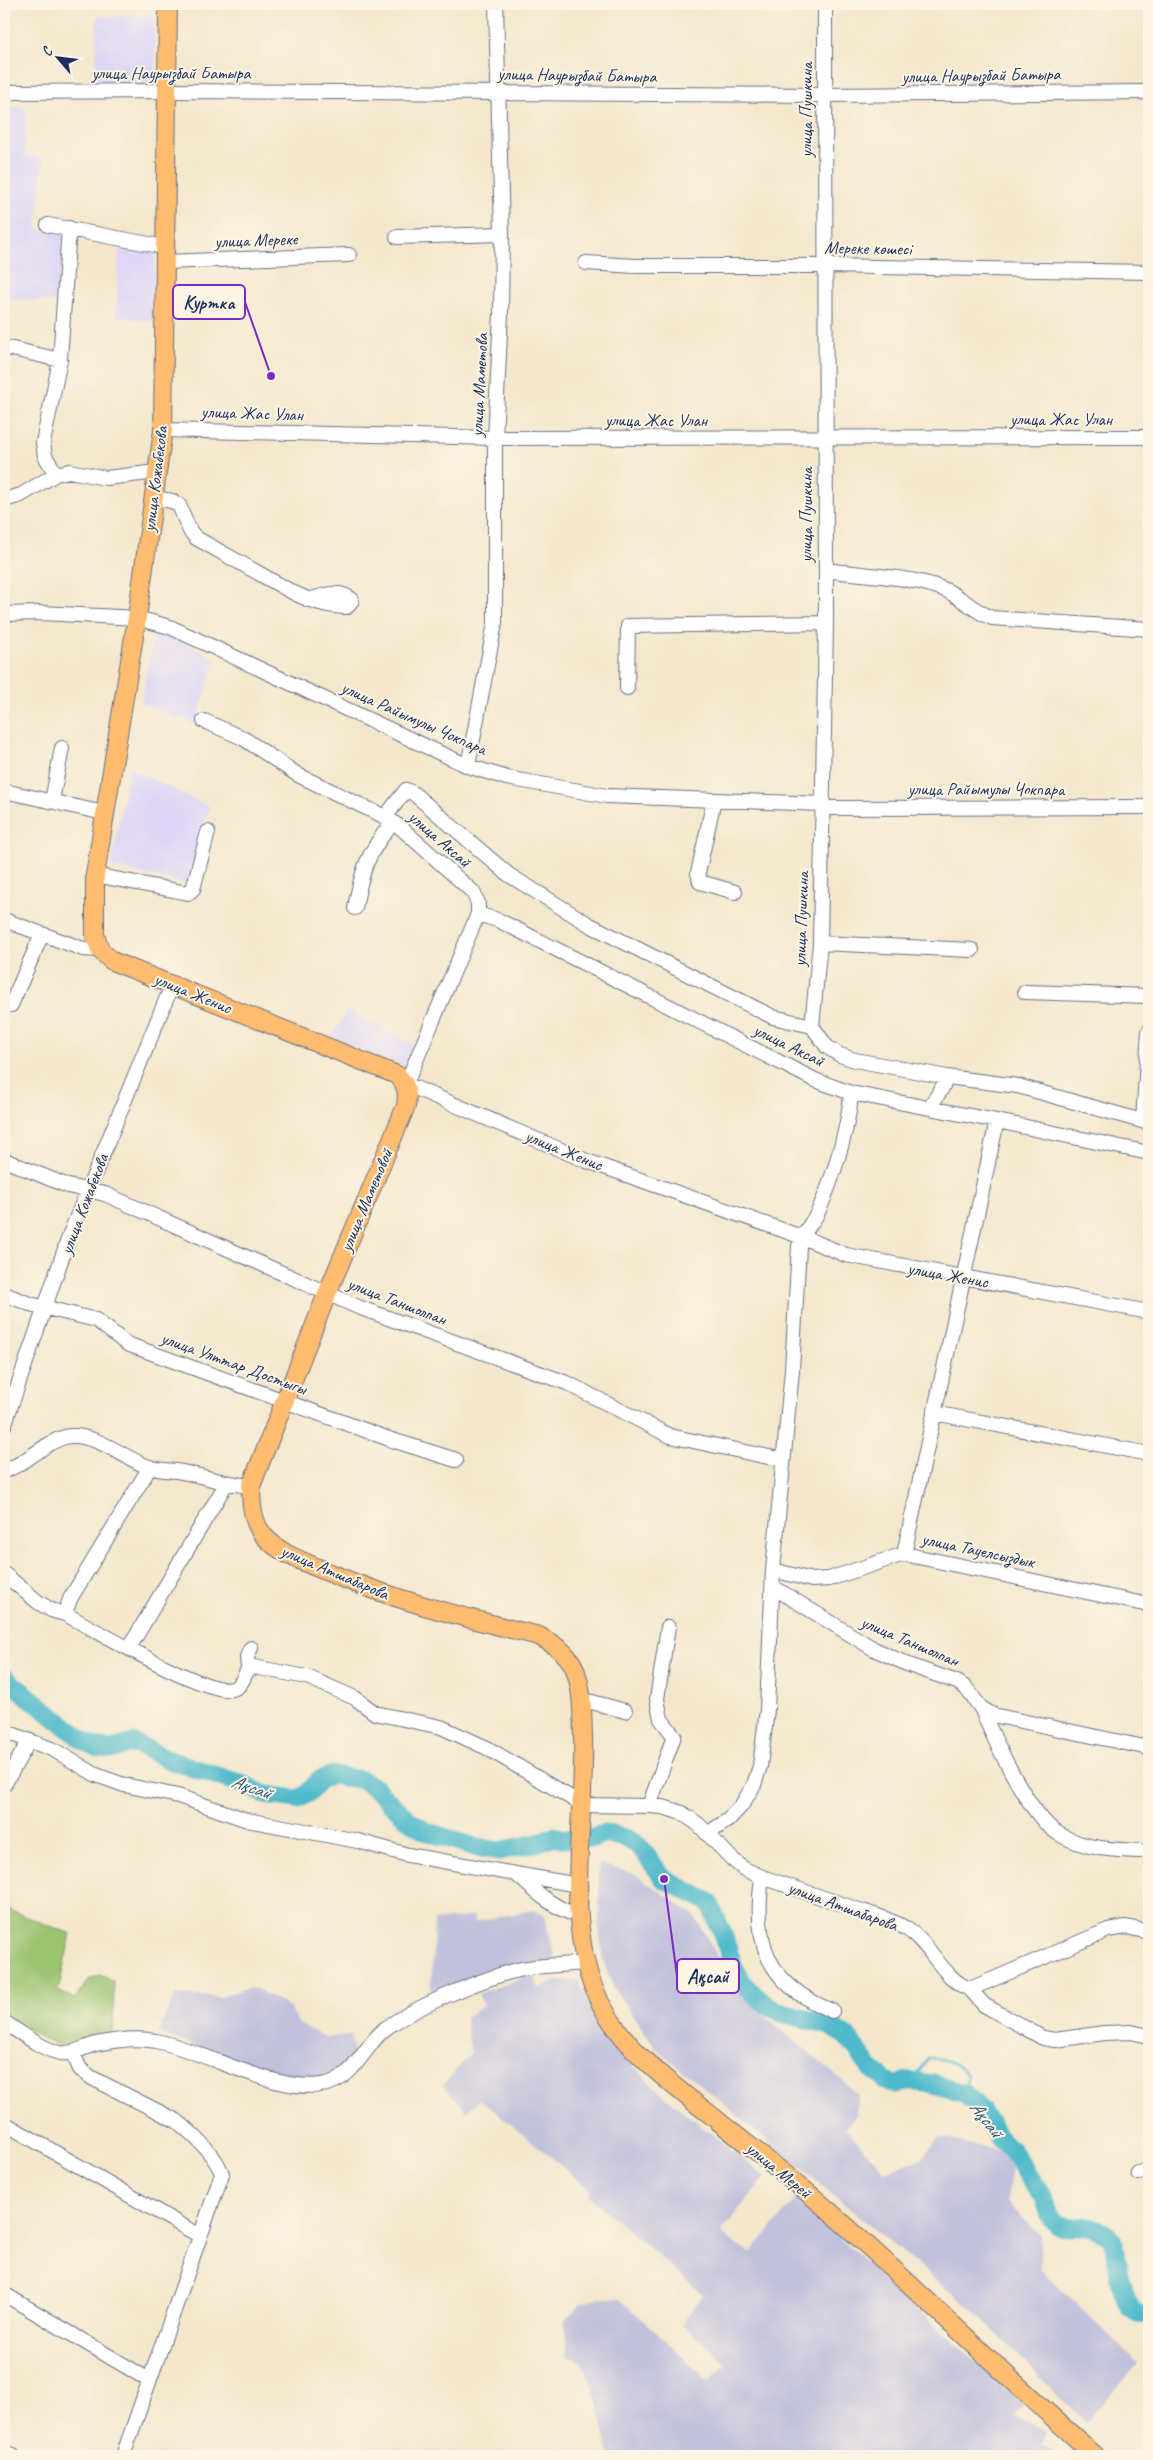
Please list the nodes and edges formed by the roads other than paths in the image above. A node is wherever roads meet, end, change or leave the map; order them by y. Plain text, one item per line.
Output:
1 (168, 4) edge
2 (496, 4) edge
3 (825, 4) edge
4 (168, 91) junction
5 (4, 92) edge
6 (496, 92) junction
7 (1149, 92) edge
8 (824, 96) junction
9 (48, 225) dead end
10 (69, 228) junction
11 (502, 234) junction
12 (397, 237) dead end
13 (165, 255) junction
14 (349, 255) dead end
15 (586, 263) dead end
16 (825, 266) junction
17 (1149, 272) edge
18 (4, 346) edge
19 (60, 360) junction
20 (163, 430) junction
21 (1149, 437) edge
22 (495, 438) junction
23 (824, 439) junction
24 (158, 472) junction
25 (56, 474) junction
26 (154, 498) junction
27 (4, 500) edge
28 (826, 570) junction
29 (308, 600) dead end
30 (4, 614) edge
31 (137, 618) junction
32 (826, 623) junction
33 (1149, 629) edge
34 (627, 688) dead end
35 (204, 721) dead end
36 (62, 748) dead end
37 (468, 766) junction
38 (4, 791) edge
39 (714, 800) junction
40 (52, 801) junction
41 (823, 806) junction
42 (1149, 807) edge
43 (104, 813) junction
44 (389, 820) junction
45 (208, 832) dead end
46 (95, 875) junction
47 (735, 892) dead end
48 (355, 908) dead end
49 (478, 914) junction
50 (4, 920) edge
51 (42, 934) junction
52 (820, 943) junction
53 (100, 950) junction
54 (972, 950) dead end
55 (172, 985) junction
56 (1025, 992) dead end
57 (1149, 996) edge
58 (12, 1005) dead end
59 (812, 1026) junction
60 (1149, 1031) edge
61 (946, 1076) junction
62 (406, 1084) junction
63 (851, 1093) junction
64 (929, 1108) junction
65 (997, 1120) junction
66 (1146, 1122) edge
67 (1149, 1153) edge
68 (4, 1160) edge
69 (88, 1190) junction
70 (802, 1237) junction
71 (963, 1277) junction
72 (4, 1294) edge
73 (327, 1294) junction
74 (46, 1307) junction
75 (1149, 1312) edge
76 (284, 1401) junction
77 (934, 1413) junction
78 (4, 1426) edge
79 (1149, 1454) edge
80 (456, 1460) dead end
81 (783, 1460) junction
82 (150, 1467) junction
83 (4, 1471) edge
84 (226, 1484) junction
85 (251, 1486) junction
86 (904, 1554) junction
87 (773, 1570) junction
88 (4, 1574) edge
89 (773, 1587) junction
90 (1149, 1605) edge
91 (65, 1614) junction
92 (668, 1627) dead end
93 (129, 1648) junction
94 (251, 1648) dead end
95 (248, 1669) junction
96 (581, 1700) junction
97 (981, 1708) junction
98 (625, 1711) dead end
99 (4, 1731) edge
100 (29, 1741) junction
101 (1149, 1748) edge
102 (4, 1785) edge
103 (583, 1805) junction
104 (649, 1806) junction
105 (581, 1826) joint
106 (708, 1834) junction
107 (1140, 1851) dead end
108 (517, 1874) junction
109 (762, 1877) junction
110 (578, 1885) junction
111 (579, 1916) junction
112 (1149, 1932) edge
113 (585, 1963) junction
114 (970, 1989) junction
115 (832, 2010) dead end
116 (4, 2022) edge
117 (1149, 2036) edge
118 (73, 2053) junction
119 (4, 2123) edge
120 (200, 2236) junction
121 (4, 2294) edge
122 (149, 2380) junction
123 (4, 2451) edge
124 (13, 2456) edge
125 (123, 2456) edge
126 (1096, 2456) edge

1 - 4 main road, улица Кожабекова
2 - 6 street, улица Маметова
3 - 8 street, улица Пушкина
4 - 5 street, улица Наурызбай Батыра
4 - 6 street, улица Наурызбай Батыра
4 - 13 main road, улица Кожабекова
6 - 8 street, улица Наурызбай Батыра
6 - 11 street, улица Маметова
7 - 8 street, улица Наурызбай Батыра
8 - 16 street, улица Пушкина
9 - 10 street, улица Мереке
10 - 13 street, улица Мереке
10 - 19 street
11 - 12 street
11 - 22 street, улица Маметова
13 - 14 street, улица Мереке
13 - 20 main road, улица Кожабекова
15 - 16 street, Мереке көшесі
16 - 17 street, Мереке көшесі
16 - 23 street, улица Пушкина
18 - 19 street
19 - 25 street
20 - 22 street, улица Жас Улан
20 - 24 main road, улица Кожабекова
21 - 23 street, улица Жас Улан
22 - 23 street, улица Жас Улан
22 - 37 street, улица Маметова
23 - 28 street, улица Пушкина
24 - 25 street
24 - 26 main road, улица Кожабекова
25 - 27 street
26 - 29 street
26 - 31 main road, улица Кожабекова
28 - 32 street, улица Пушкина
28 - 33 street
30 - 31 street, улица Райымулы Чокпара
31 - 37 street, улица Райымулы Чокпара
31 - 43 main road, улица Кожабекова
32 - 34 street
32 - 41 street, улица Пушкина
35 - 44 street
36 - 40 street
37 - 39 street, улица Райымулы Чокпара
38 - 40 street
39 - 41 street, улица Райымулы Чокпара
39 - 47 street
40 - 43 street
41 - 42 street, улица Райымулы Чокпара
41 - 52 street, улица Пушкина
43 - 46 main road, улица Кожабекова
44 - 48 street
44 - 49 street, улица Аксай
44 - 59 street, улица Аксай
45 - 46 street
46 - 53 main road, улица Кожабекова
49 - 62 street, улица Маметовой
49 - 63 street, улица Аксай
50 - 51 street, улица Женис
51 - 53 street, улица Женис
51 - 58 street
52 - 54 street
52 - 59 street, улица Пушкина
53 - 55 main road, улица Женис
55 - 62 main road, улица Женис
55 - 69 street, улица Кожабекова
56 - 57 street
59 - 61 street, улица Аксай
60 - 66 street
61 - 64 street
61 - 66 street, улица Аксай
62 - 70 street, улица Женис
62 - 73 main road, улица Маметовой
63 - 64 street, улица Аксай
63 - 70 street
64 - 65 street, улица Аксай
65 - 67 street, улица Аксай
65 - 71 street
68 - 69 street, улица Таншолпан
69 - 73 street, улица Таншолпан
69 - 74 street, улица Кожабекова
70 - 71 street, улица Женис
70 - 81 street
71 - 75 street, улица Женис
71 - 77 street
72 - 74 street, улица Улттар Достыгы
73 - 76 main road, улица Маметовой
73 - 81 street, улица Таншолпан
74 - 76 street, улица Улттар Достыгы
74 - 78 street, улица Кожабекова
76 - 80 street, улица Улттар Достыгы
76 - 85 main road, улица Маметовой
77 - 79 street
77 - 86 street
81 - 87 street
82 - 83 street
82 - 84 street
82 - 91 street
84 - 85 street
84 - 93 street
85 - 96 main road, улица Атшабарова
86 - 87 street, улица Тауелсыздык
86 - 90 street, улица Тауелсыздык
87 - 89 street
88 - 91 street
89 - 97 street, улица Таншолпан
89 - 106 street
91 - 93 street
92 - 104 street
93 - 95 street
94 - 95 street
95 - 103 street
96 - 98 street
96 - 103 main road, улица Атшабарова
97 - 101 street
97 - 107 street, улица Таншолпан
99 - 100 street
100 - 102 street
100 - 108 street
103 - 104 street, улица Атшабарова
103 - 105 main road, улица Атшабарова
104 - 106 street, улица Атшабарова
105 - 110 main road, улица Мерей
106 - 109 street, улица Атшабарова
108 - 110 street
108 - 111 street
109 - 114 street, улица Атшабарова
109 - 115 street
110 - 111 main road, улица Мерей
111 - 113 main road, улица Мерей
112 - 114 street
113 - 118 street
113 - 126 main road, улица Мерей
114 - 117 street, улица Атшабарова
116 - 118 street
118 - 120 street
119 - 120 street
120 - 122 street
121 - 122 street
122 - 125 street
123 - 124 street

